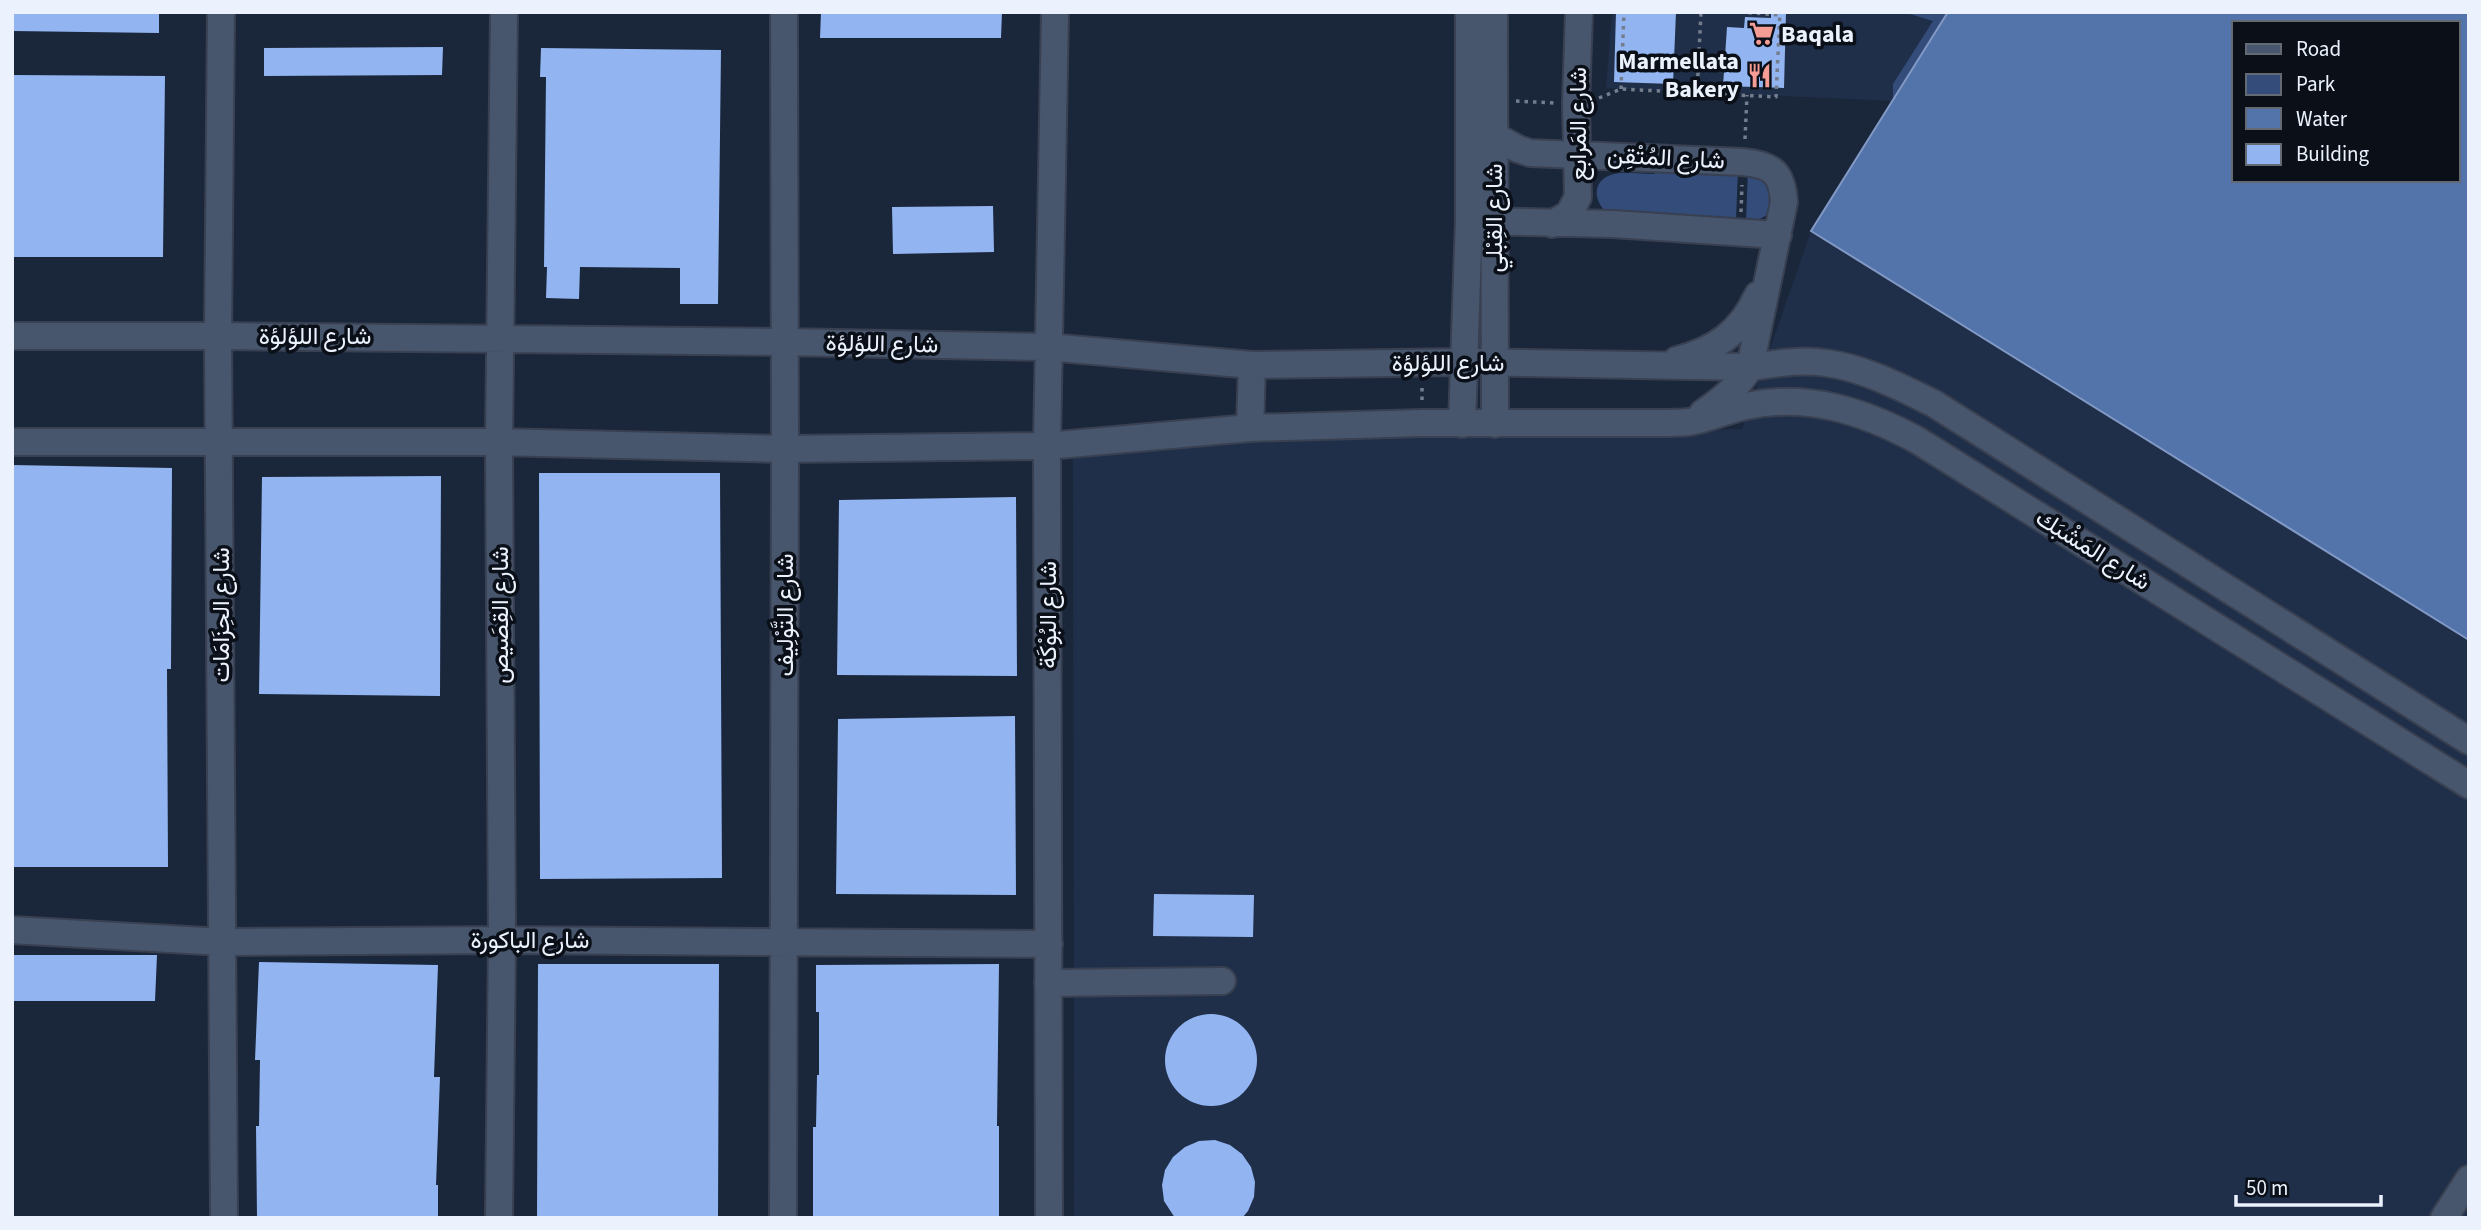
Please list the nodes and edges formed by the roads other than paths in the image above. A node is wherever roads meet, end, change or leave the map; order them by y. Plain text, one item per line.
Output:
1 (221, 12) edge
2 (504, 12) edge
3 (784, 12) edge
4 (1055, 12) edge
5 (1469, 12) edge
6 (1494, 12) edge
7 (1579, 12) edge
8 (1494, 136) junction
9 (1577, 154) junction
10 (1652, 157) junction
11 (1481, 221) junction
12 (1552, 224) junction
13 (1613, 225) junction
14 (1778, 235) junction
15 (1769, 271) junction
16 (218, 335) junction
17 (12, 336) edge
18 (502, 338) junction
19 (785, 342) junction
20 (1048, 347) junction
21 (1463, 362) junction
22 (1495, 363) junction
23 (1663, 364) junction
24 (1252, 365) junction
25 (1750, 367) junction
26 (1861, 372) junction
27 (1845, 409) junction
28 (1690, 421) junction
29 (1462, 424) junction
30 (1495, 424) junction
31 (1250, 428) junction
32 (12, 442) edge
33 (499, 442) junction
34 (219, 443) junction
35 (1047, 446) junction
36 (785, 449) junction
37 (2469, 741) edge
38 (2469, 785) edge
39 (12, 930) edge
40 (502, 940) junction
41 (223, 942) junction
42 (783, 942) junction
43 (1049, 944) junction
44 (1222, 981) dead end
45 (1048, 983) junction
46 (2469, 1179) edge
47 (224, 1218) edge
48 (499, 1218) edge
49 (783, 1218) edge
50 (1049, 1218) edge
51 (2444, 1218) edge

1 - 16 street, شارع الحِزَامَات
2 - 18 street, شارع القِصَيص
3 - 19 street, شارع التَّوْلِيف
4 - 20 street, شارع البُوْكَة
5 - 11 street, شارع القِبْلي
6 - 8 street, شارع القِبْلي
7 - 9 street, شارع المَرابع
8 - 9 street, شارع المُتْقِن
8 - 11 street, شارع القِبْلي
9 - 10 street, شارع المُتْقِن
9 - 12 street, شارع المَرابع
10 - 13 street
10 - 14 street, شارع المُتْقِن
11 - 12 street
11 - 21 street, شارع القِبْلي
11 - 22 street, شارع القِبْلي
12 - 13 street
13 - 14 street
14 - 15 street, شارع المُتْقِن
15 - 23 street
15 - 25 street, شارع المُتْقِن
16 - 17 street, شارع اللؤلؤة
16 - 18 street, شارع اللؤلؤة
16 - 34 street, شارع الحِزَامَات
18 - 19 street, شارع اللؤلؤة
18 - 33 street, شارع القِصَيص
19 - 20 street, شارع اللؤلؤة
19 - 36 street, شارع التَّوْلِيف
20 - 24 street, شارع اللؤلؤة
20 - 35 street, شارع البُوْكَة
21 - 22 street, شارع اللؤلؤة
21 - 24 street, شارع اللؤلؤة
21 - 29 street, شارع القِبْلي
22 - 23 street, شارع اللؤلؤة
22 - 30 street, شارع القِبْلي
23 - 25 street, شارع اللؤلؤة
24 - 31 street
25 - 26 street, شارع المَشْبَك
25 - 28 street
26 - 27 street
26 - 37 street, شارع المَشْبَك
27 - 28 street, شارع المَشْبَك
27 - 38 street, شارع المَشْبَك
28 - 30 street
29 - 30 street
29 - 31 street
31 - 35 street
32 - 34 street
33 - 34 street
33 - 36 street
33 - 40 street, شارع القِصَيص
34 - 41 street, شارع الحِزَامَات
35 - 36 street
35 - 43 street, شارع البُوْكَة
36 - 42 street, شارع التَّوْلِيف
39 - 41 street, شارع الباكورة
40 - 41 street, شارع الباكورة
40 - 42 street, شارع الباكورة
40 - 48 street, شارع القِصَيص
41 - 47 street, شارع الحِزَامَات
42 - 43 street, شارع الباكورة
42 - 49 street, شارع التَّوْلِيف
43 - 45 street, شارع البُوْكَة
44 - 45 street
45 - 50 street, شارع البُوْكَة
46 - 51 street

